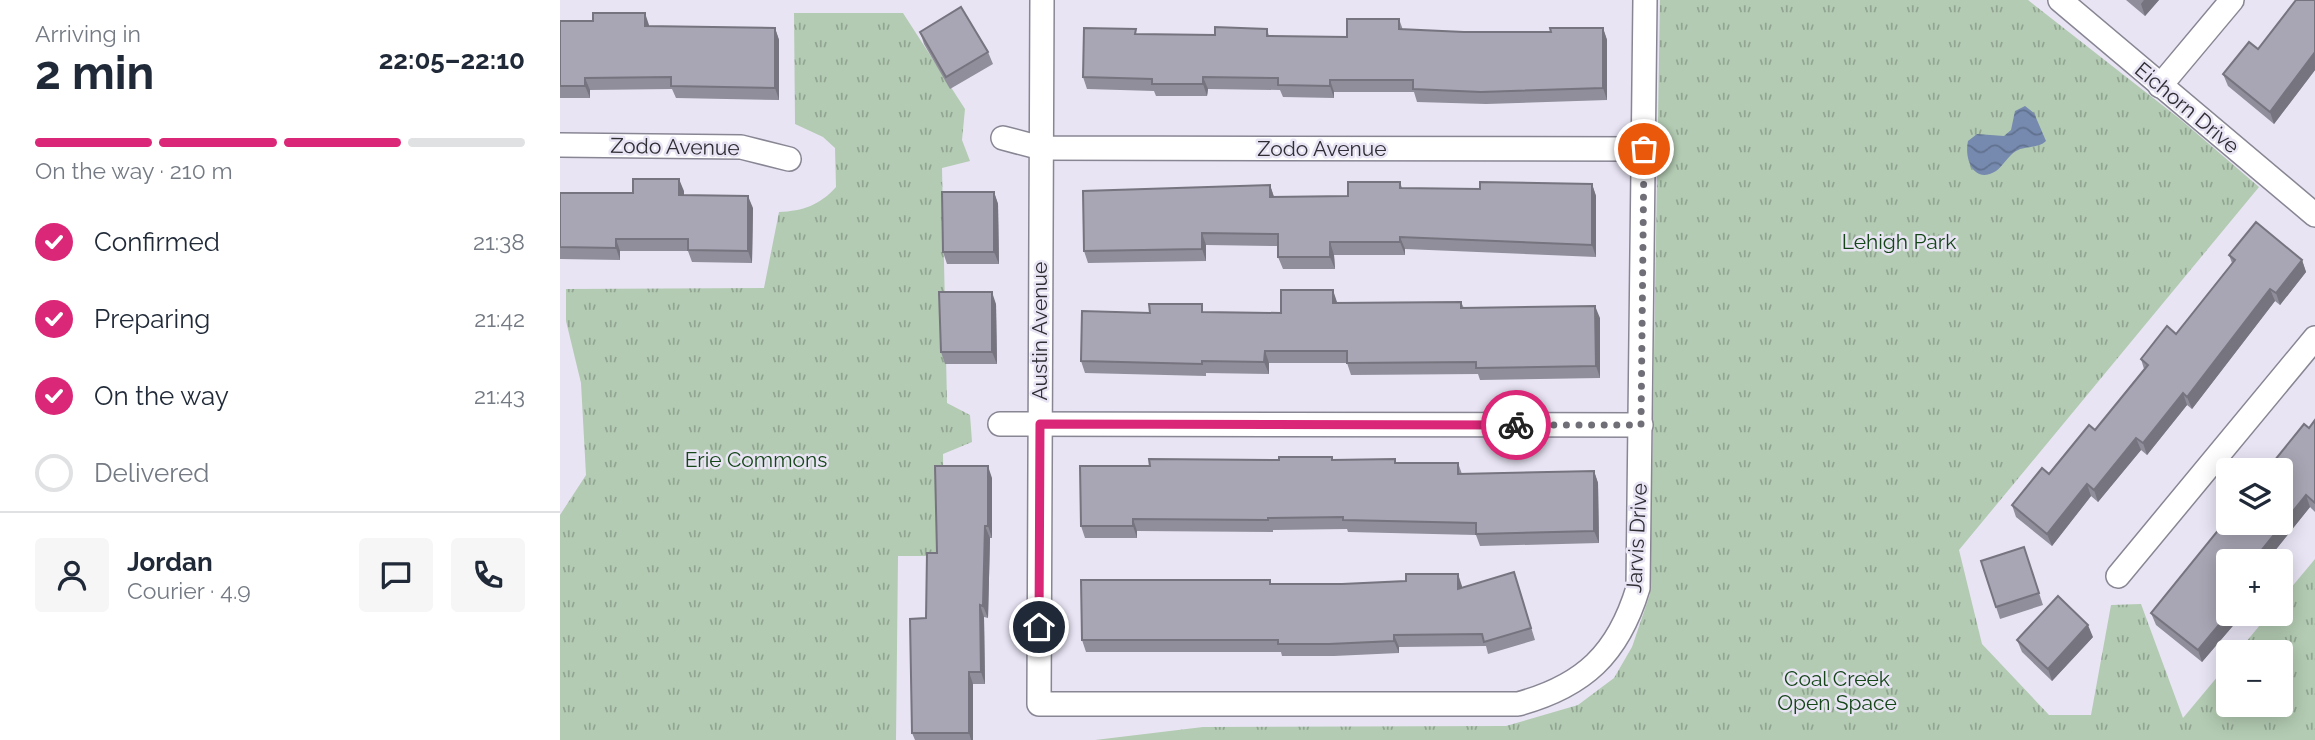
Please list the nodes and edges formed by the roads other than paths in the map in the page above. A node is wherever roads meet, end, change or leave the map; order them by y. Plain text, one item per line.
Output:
1 (1042, 0) edge
2 (1645, 0) edge
3 (2060, 0) edge
4 (2232, 0) edge
5 (2160, 86) junction
6 (1003, 138) dead end
7 (560, 145) edge
8 (1041, 148) junction
9 (1644, 149) junction
10 (789, 159) dead end
11 (2315, 215) edge
12 (2315, 338) edge
13 (1000, 424) dead end
14 (1040, 424) junction
15 (1641, 425) junction
16 (2118, 576) dead end
17 (1039, 704) joint

1 - 8 street, Austin Avenue
2 - 9 street, Jarvis Drive
3 - 5 street, Eichorn Drive
4 - 5 street
5 - 11 street, Eichorn Drive
6 - 8 street, Zodo Avenue
7 - 10 street, Zodo Avenue
8 - 9 street, Zodo Avenue
8 - 14 street, Austin Avenue
9 - 15 street, Jarvis Drive
12 - 16 street
13 - 14 street
14 - 15 street
14 - 17 street, Austin Avenue
15 - 17 street, Jarvis Drive

